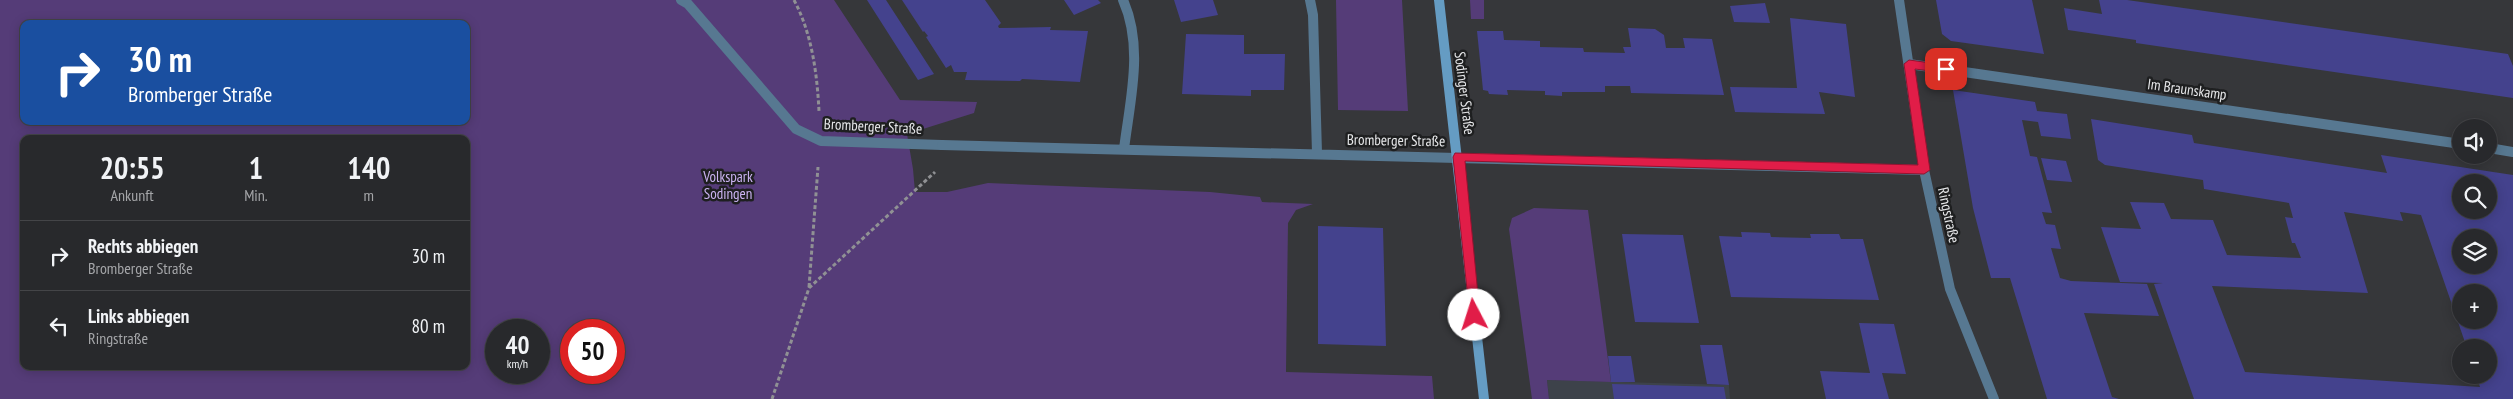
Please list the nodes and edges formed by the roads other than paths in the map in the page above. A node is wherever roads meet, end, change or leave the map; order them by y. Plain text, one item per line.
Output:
1 (681, 0) edge
2 (1123, 0) edge
3 (1310, 0) edge
4 (1439, 0) edge
5 (1899, 0) edge
6 (1909, 64) junction
7 (2452, 143) edge
8 (1124, 149) junction
9 (2497, 149) edge
10 (2513, 152) edge
11 (1317, 153) junction
12 (1458, 157) junction
13 (1924, 170) junction
14 (1484, 399) edge
15 (1994, 399) edge

1 - 8 street, Bromberger Straße
2 - 8 street
3 - 11 street
4 - 12 main road, Sodinger Straße
5 - 6 street, Ringstraße
6 - 7 street, Im Braunskamp
6 - 13 street, Ringstraße
8 - 11 street, Bromberger Straße
9 - 10 street
11 - 12 street, Bromberger Straße
12 - 13 street, Bromberger Straße
12 - 14 main road, Sodinger Straße
13 - 15 street, Ringstraße

